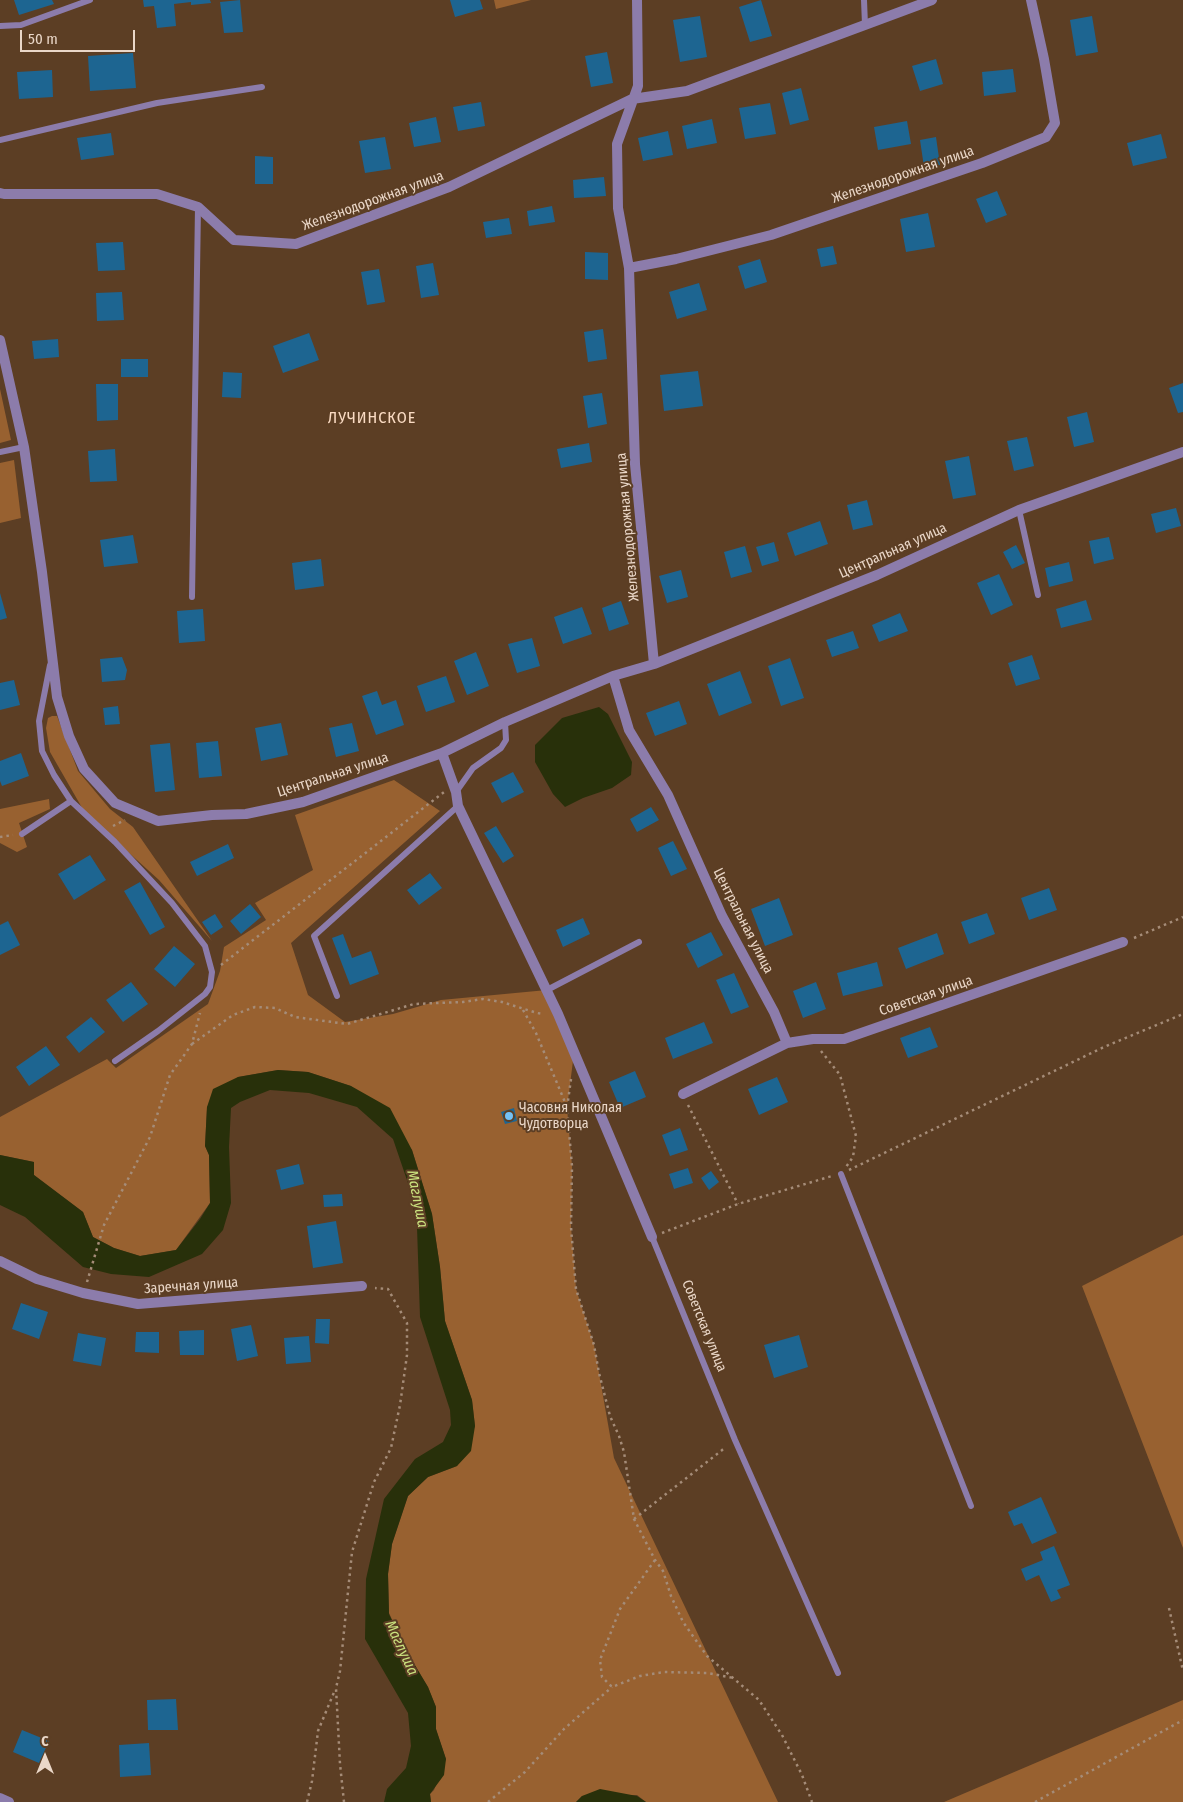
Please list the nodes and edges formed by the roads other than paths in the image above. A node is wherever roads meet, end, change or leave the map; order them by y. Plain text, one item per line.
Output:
1 (90, 0) edge
2 (637, 0) edge
3 (864, 0) edge
4 (932, 0) edge
5 (1031, 0) edge
6 (0, 26) edge
7 (865, 26) junction
8 (262, 87) dead end
9 (632, 99) junction
10 (0, 140) edge
11 (0, 193) edge
12 (198, 208) junction
13 (629, 268) junction
14 (0, 340) edge
15 (24, 447) junction
16 (0, 452) edge
17 (1183, 452) edge
18 (1019, 510) junction
19 (1038, 595) dead end
20 (192, 598) dead end
21 (51, 659) junction
22 (654, 664) junction
23 (614, 676) junction
24 (505, 722) junction
25 (442, 753) junction
26 (454, 789) junction
27 (71, 801) junction
28 (458, 806) junction
29 (22, 834) dead end
30 (639, 942) dead end
31 (1123, 942) road end
32 (547, 990) junction
33 (337, 996) dead end
34 (787, 1043) junction
35 (116, 1061) dead end
36 (683, 1094) road end
37 (841, 1174) road end
38 (652, 1237) joint
39 (0, 1261) edge
40 (362, 1286) road end
41 (971, 1506) dead end
42 (838, 1672) dead end
43 (0, 1798) edge
44 (9, 1802) edge

1 - 6 lane
2 - 9 street, Железнодорожная улица
3 - 7 lane
4 - 7 street, Железнодорожная улица
5 - 13 street, Железнодорожная улица
7 - 9 street, Железнодорожная улица
8 - 10 lane
9 - 12 street, Железнодорожная улица
9 - 13 street, Железнодорожная улица
11 - 12 street, Железнодорожная улица
12 - 20 lane
13 - 22 street, Железнодорожная улица
14 - 15 street
15 - 16 lane
15 - 21 street
17 - 18 street, Центральная улица
18 - 19 lane
18 - 22 street, Центральная улица
21 - 25 street, Центральная улица
21 - 27 lane
22 - 23 street, Центральная улица
23 - 24 street, Центральная улица
23 - 34 street, Центральная улица
24 - 25 street, Центральная улица
24 - 26 lane
25 - 26 street
26 - 28 street
27 - 29 lane
27 - 35 lane
28 - 32 street
28 - 33 lane
30 - 32 lane
31 - 34 street, Советская улица
32 - 38 street, Советская улица
34 - 36 street, Советская улица
37 - 41 lane
38 - 42 lane, Советская улица
39 - 40 street, Заречная улица
43 - 44 street

